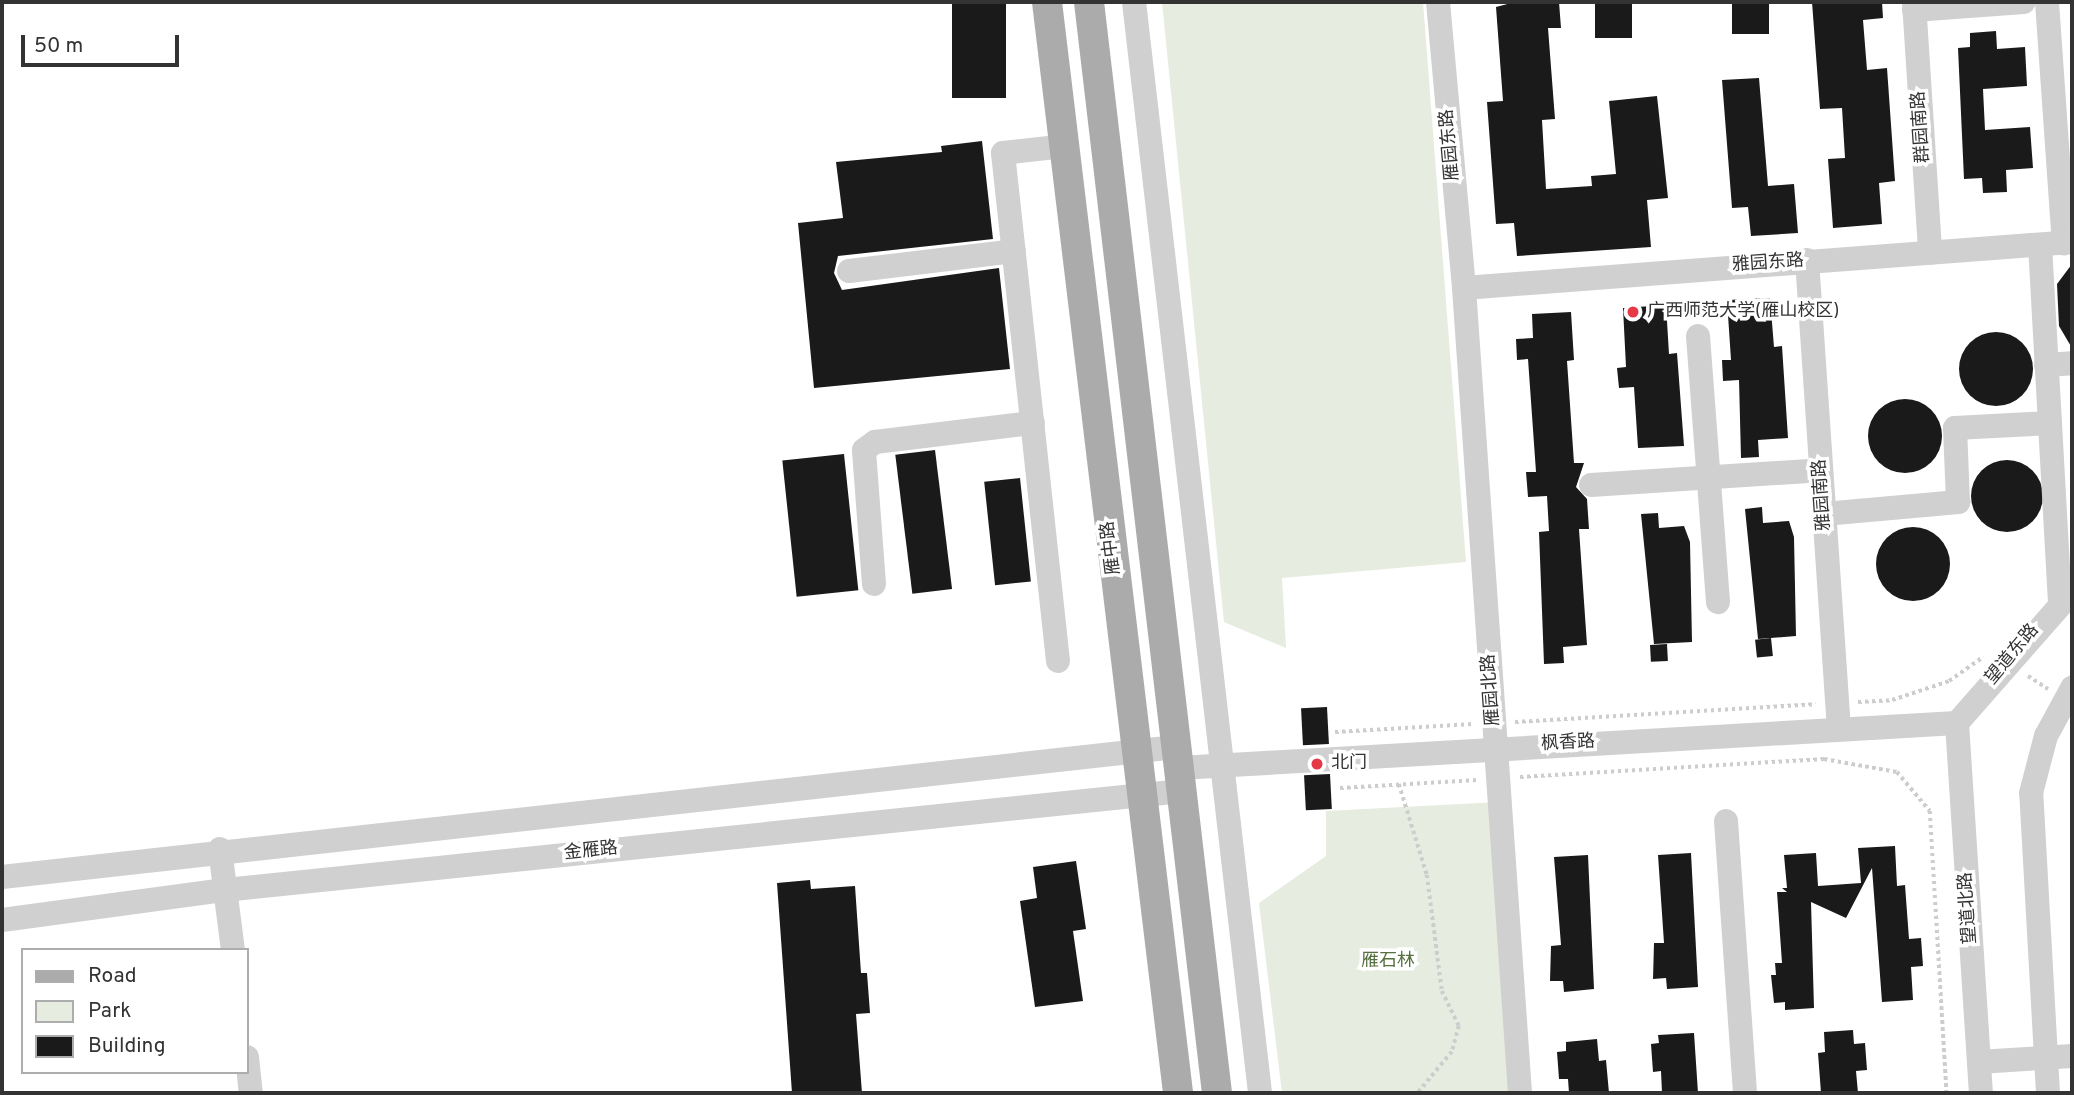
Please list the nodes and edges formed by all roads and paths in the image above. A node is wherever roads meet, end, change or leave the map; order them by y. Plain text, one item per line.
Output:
1 (1047, 2) edge
2 (1089, 2) edge
3 (1134, 2) edge
4 (1438, 2) edge
5 (2024, 2) edge
6 (2047, 2) edge
7 (1914, 6) edge
8 (1065, 146) junction
9 (2058, 243) edge
10 (1014, 251) junction
11 (1930, 252) junction
12 (1807, 260) junction
13 (849, 271) dead end
14 (1464, 288) junction
15 (1698, 336) dead end
16 (2072, 363) edge
17 (2046, 365) junction
18 (1033, 423) junction
19 (2050, 424) junction
20 (1821, 470) junction
21 (1709, 477) junction
22 (1591, 485) dead end
23 (1824, 513) junction
24 (874, 584) dead end
25 (2066, 597) edge
26 (1718, 602) dead end
27 (1058, 661) dead end
28 (2006, 662) junction
29 (2068, 693) edge
30 (1837, 703) junction
31 (1957, 723) junction
32 (1839, 729) junction
33 (1335, 732) dead end
34 (1495, 735) junction
35 (1136, 752) junction
36 (1222, 765) junction
37 (1179, 769) junction
38 (1399, 784) dead end
39 (1141, 795) junction
40 (1726, 821) dead end
41 (220, 849) junction
42 (2, 877) edge
43 (225, 890) junction
44 (2, 920) edge
45 (233, 948) edge
46 (2072, 1056) edge
47 (2046, 1058) junction
48 (1979, 1062) junction
49 (248, 1066) edge
50 (251, 1093) edge
51 (1178, 1093) edge
52 (1217, 1093) edge
53 (1260, 1093) edge
54 (1418, 1093) edge
55 (1520, 1093) edge
56 (1745, 1093) edge
57 (1981, 1093) edge
58 (2048, 1093) edge

1 - 8 main road, 雁中路
2 - 37 main road
3 - 36 street
4 - 14 street, 雁园东路
5 - 7 street
6 - 9 street
7 - 11 street, 群园南路
8 - 10 street
8 - 35 main road, 雁中路
9 - 11 street, 雅园东路
9 - 17 street
10 - 13 street
10 - 18 street
11 - 12 street, 雅园东路
12 - 14 street, 雅园东路
12 - 20 street, 雅园南路
14 - 34 street, 雁园北路
15 - 21 street
16 - 17 street
17 - 19 street
18 - 24 street
18 - 27 street
19 - 23 street
19 - 25 street
20 - 21 street
20 - 23 street, 雅园南路
21 - 22 street
21 - 26 street
23 - 30 street, 雅园南路
25 - 28 street, 望道东路
28 - 29 path
28 - 30 path
28 - 31 street, 望道东路
29 - 47 street
30 - 32 street, 雅园南路
30 - 34 path
31 - 32 street, 枫香路
31 - 48 street, 望道北路
32 - 34 street, 枫香路
33 - 34 path
34 - 36 street, 枫香路
34 - 55 street, 雁园北路
35 - 37 street
35 - 39 main road, 雁中路
35 - 41 street
36 - 37 street, 枫香路
36 - 53 street
37 - 39 street, 金雁路
37 - 52 main road
38 - 54 path
39 - 43 street, 金雁路
39 - 51 main road, 雁中路
40 - 56 street
41 - 42 street
41 - 43 street
43 - 44 street, 金雁路
43 - 45 street
46 - 47 street
47 - 48 street
47 - 58 street
48 - 57 street, 望道北路
49 - 50 street

